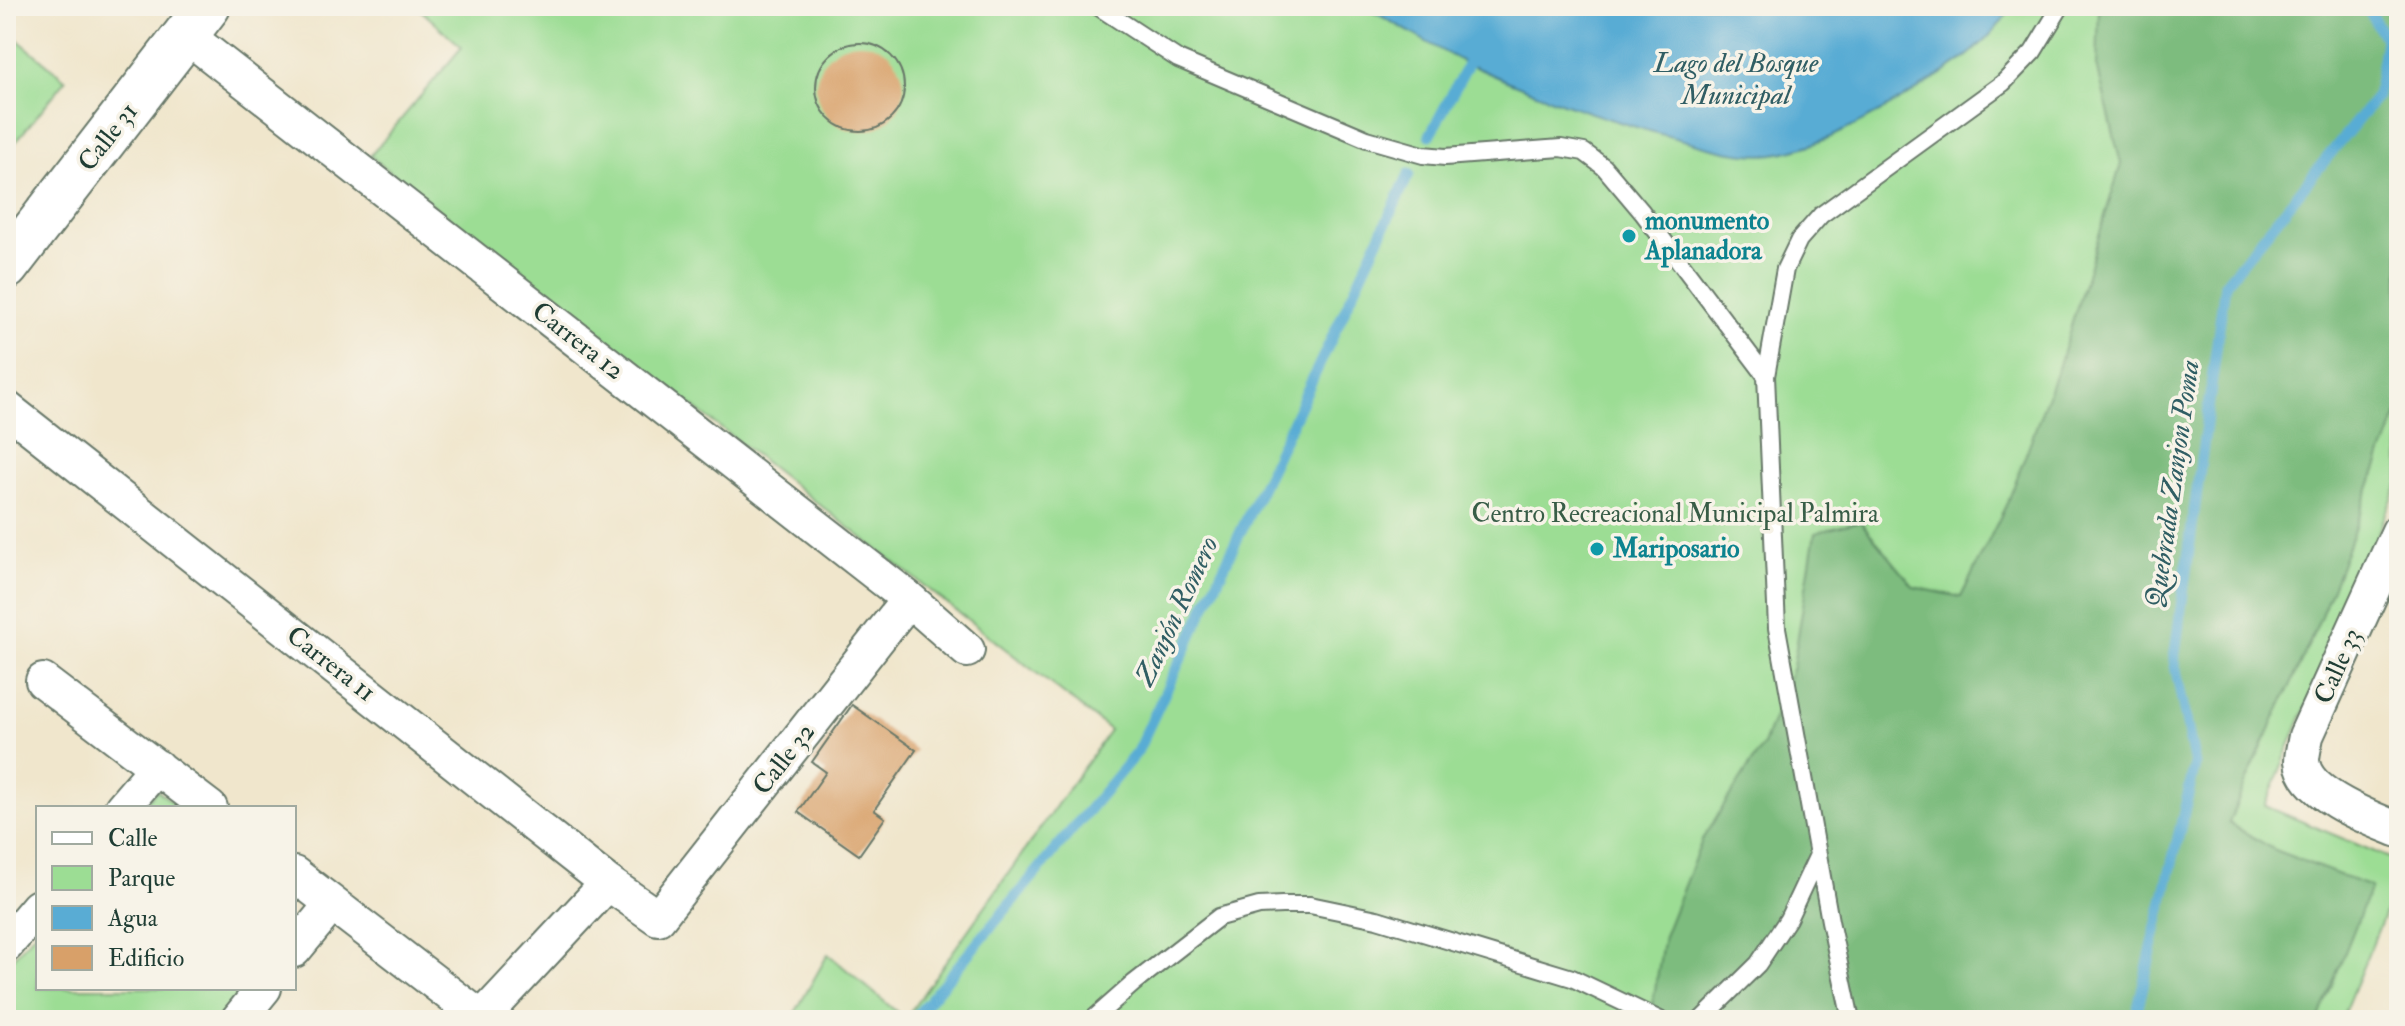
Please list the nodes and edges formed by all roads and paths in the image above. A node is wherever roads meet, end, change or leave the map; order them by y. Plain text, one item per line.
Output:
1 (1097, 6) edge
2 (2061, 6) edge
3 (198, 21) edge
4 (6, 267) edge
5 (1766, 376) junction
6 (6, 408) edge
7 (2399, 531) edge
8 (909, 599) junction
9 (967, 650) dead end
10 (43, 681) dead end
11 (157, 767) junction
12 (124, 806) edge
13 (207, 806) edge
14 (2399, 830) edge
15 (1818, 855) junction
16 (296, 876) edge
17 (608, 883) junction
18 (332, 904) junction
19 (36, 909) edge
20 (658, 918) joint
21 (6, 945) edge
22 (296, 948) edge
23 (262, 990) edge
24 (481, 1019) edge
25 (238, 1020) edge
26 (1092, 1020) edge
27 (1660, 1020) edge
28 (1701, 1020) edge
29 (1851, 1020) edge

1 - 5 lane
2 - 5 lane
3 - 4 main road, Calle 31
3 - 8 street, Carrera 12
5 - 15 lane
6 - 17 street, Carrera 11
7 - 14 street, Calle 33
8 - 9 street, Carrera 12
8 - 20 street, Calle 32
10 - 11 street
11 - 12 street
11 - 13 street
15 - 28 lane
15 - 29 lane
16 - 18 street
17 - 20 street, Carrera 11
17 - 24 street
18 - 22 street
18 - 24 street
19 - 21 street
23 - 25 street
26 - 27 lane

